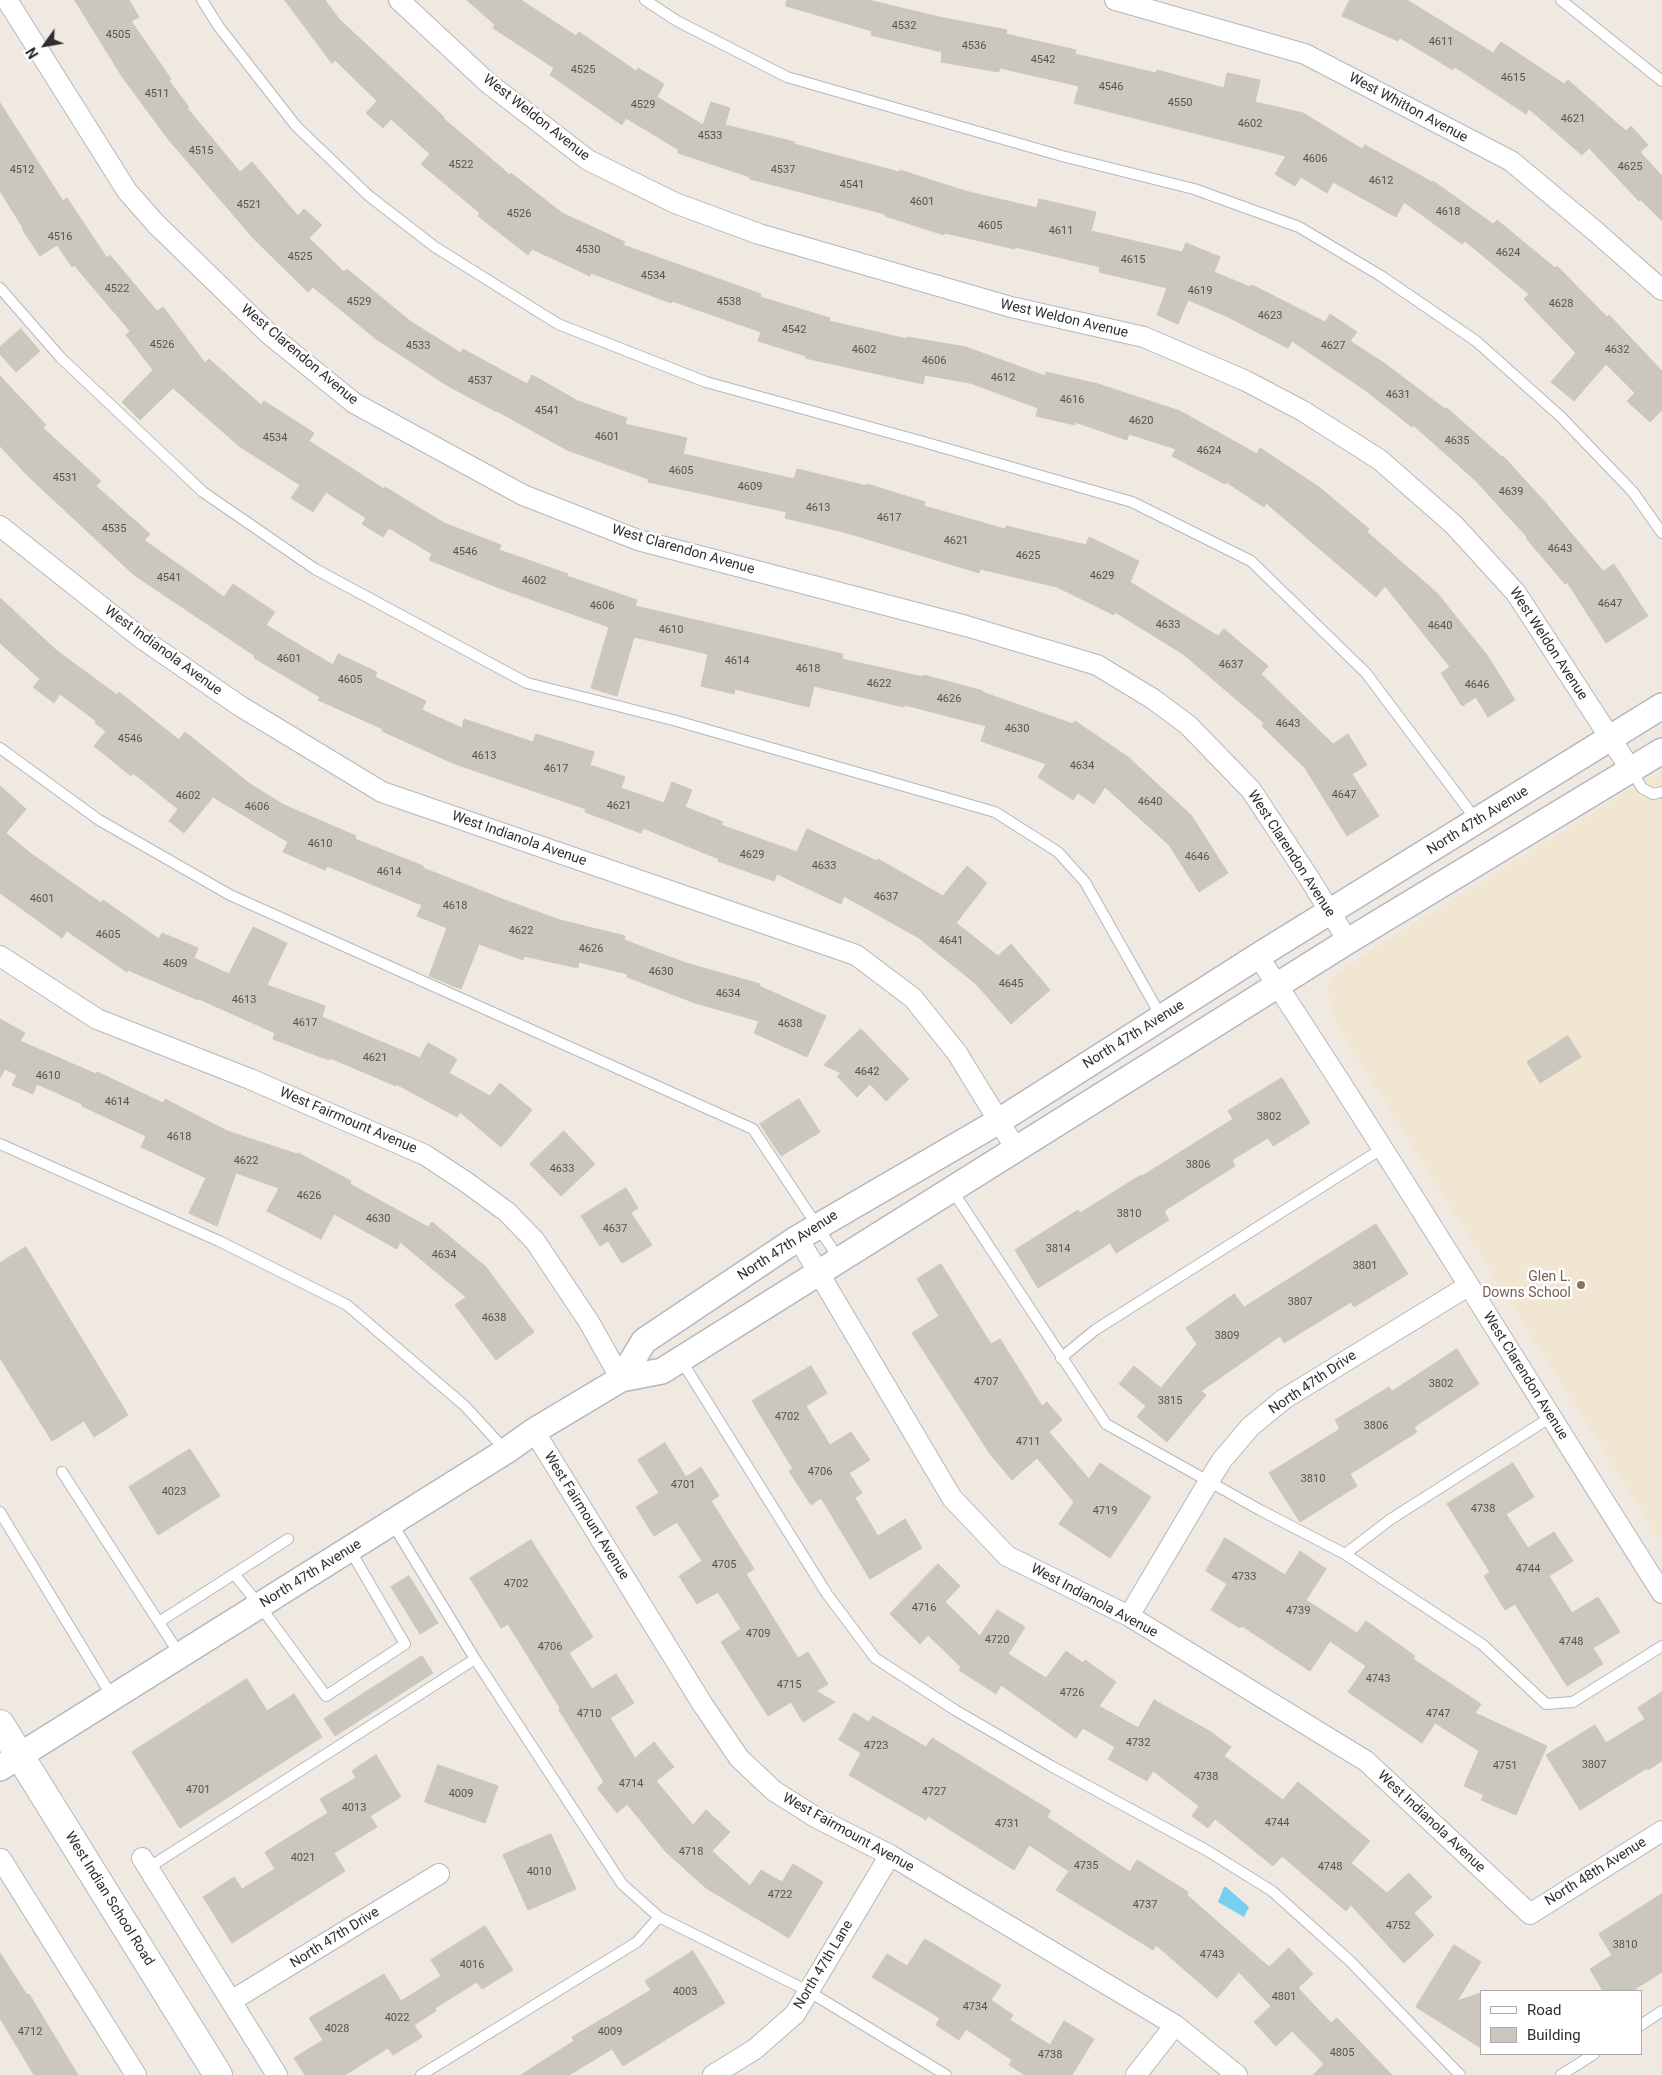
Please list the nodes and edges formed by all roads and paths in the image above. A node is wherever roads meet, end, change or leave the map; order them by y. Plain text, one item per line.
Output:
1 (7, 0) edge
2 (202, 0) edge
3 (399, 0) edge
4 (645, 0) edge
5 (1115, 0) edge
6 (1561, 0) edge
7 (1662, 81) edge
8 (0, 288) edge
9 (1662, 290) edge
10 (0, 526) edge
11 (1662, 533) edge
12 (1662, 706) edge
13 (1609, 738) junction
14 (0, 748) edge
15 (1662, 751) edge
16 (1631, 770) junction
17 (1662, 792) edge
18 (1477, 822) junction
19 (1330, 913) junction
20 (1348, 941) junction
21 (0, 956) edge
22 (1258, 956) junction
23 (1278, 985) junction
24 (1162, 1018) junction
25 (999, 1121) junction
26 (0, 1144) edge
27 (1384, 1148) junction
28 (1016, 1149) junction
29 (952, 1189) junction
30 (808, 1232) junction
31 (829, 1265) junction
32 (1468, 1286) junction
33 (1061, 1358) junction
34 (681, 1359) junction
35 (621, 1379) junction
36 (1551, 1417) junction
37 (534, 1431) junction
38 (506, 1451) junction
39 (62, 1472) dead end
40 (1209, 1481) junction
41 (0, 1512) edge
42 (392, 1524) junction
43 (288, 1538) dead end
44 (350, 1550) junction
45 (1345, 1554) junction
46 (234, 1574) junction
47 (1662, 1593) edge
48 (260, 1606) junction
49 (1129, 1616) junction
50 (159, 1622) junction
51 (1662, 1646) edge
52 (181, 1656) junction
53 (475, 1659) junction
54 (113, 1698) junction
55 (0, 1724) edge
56 (10, 1762) edge
57 (1662, 1831) edge
58 (890, 1854) junction
59 (1, 1859) edge
60 (145, 1863) joint
61 (439, 1874) dead end
62 (1530, 1914) joint
63 (659, 1917) junction
64 (808, 1991) junction
65 (231, 2001) junction
66 (1662, 2011) edge
67 (1642, 2023) edge
68 (1175, 2025) junction
69 (1592, 2055) edge
70 (136, 2075) edge
71 (218, 2075) edge
72 (277, 2075) edge
73 (421, 2075) edge
74 (713, 2075) edge
75 (944, 2075) edge
76 (1136, 2075) edge
77 (1237, 2075) edge
78 (1460, 2075) edge
79 (1561, 2075) edge

1 - 19 street, West Clarendon Avenue
2 - 18 lane
3 - 13 street, West Weldon Avenue
4 - 11 lane
5 - 9 street, West Whitton Avenue
6 - 7 lane
8 - 24 lane
10 - 25 street, West Indianola Avenue
12 - 13 street, North 47th Avenue
13 - 16 street, West Weldon Avenue
13 - 18 street, North 47th Avenue
14 - 30 lane
15 - 16 street, North 47th Avenue
16 - 17 lane
16 - 20 street, North 47th Avenue
18 - 19 street, North 47th Avenue
19 - 20 street, West Clarendon Avenue
19 - 22 street, North 47th Avenue
20 - 23 street, North 47th Avenue
21 - 35 street, West Fairmount Avenue
22 - 23 street, West Clarendon Avenue
22 - 24 street, North 47th Avenue
23 - 27 street, West Clarendon Avenue
23 - 28 street, North 47th Avenue
24 - 25 street, North 47th Avenue
25 - 28 street, West Indianola Avenue
25 - 30 street, North 47th Avenue
26 - 38 lane
27 - 32 street, West Clarendon Avenue
27 - 33 lane
28 - 29 street, North 47th Avenue
29 - 31 street, North 47th Avenue
29 - 33 lane
30 - 31 street, West Indianola Avenue
30 - 35 street, North 47th Avenue
31 - 34 street, North 47th Avenue
31 - 49 street, West Indianola Avenue
32 - 36 street, West Clarendon Avenue
32 - 40 street, North 47th Drive
33 - 40 lane
34 - 35 street, North 47th Avenue
34 - 78 lane
35 - 37 street, North 47th Avenue
36 - 45 lane
36 - 47 street, West Clarendon Avenue
37 - 38 street, North 47th Avenue
37 - 58 street, West Fairmount Avenue
38 - 42 street, North 47th Avenue
39 - 50 lane
40 - 45 lane
40 - 49 street, North 47th Drive
41 - 54 lane
42 - 44 street, North 47th Avenue
42 - 53 lane
43 - 46 lane
44 - 48 street, North 47th Avenue
44 - 48 lane
45 - 51 lane
46 - 48 lane
46 - 50 lane
48 - 52 street, North 47th Avenue
49 - 62 street, West Indianola Avenue
50 - 52 lane
52 - 54 street, North 47th Avenue
53 - 60 lane
53 - 63 lane
54 - 56 street, North 47th Avenue
55 - 56 main road, West Indian School Road
56 - 71 main road, West Indian School Road
57 - 62 street, North 48th Avenue
58 - 64 street, North 47th Lane
58 - 68 street, West Fairmount Avenue
59 - 70 street
60 - 65 street
61 - 65 street, North 47th Drive
63 - 64 lane
63 - 73 lane
64 - 74 street, North 47th Lane
64 - 75 lane
65 - 72 street
66 - 67 lane
68 - 76 street
68 - 77 street, West Fairmount Avenue
69 - 79 lane

